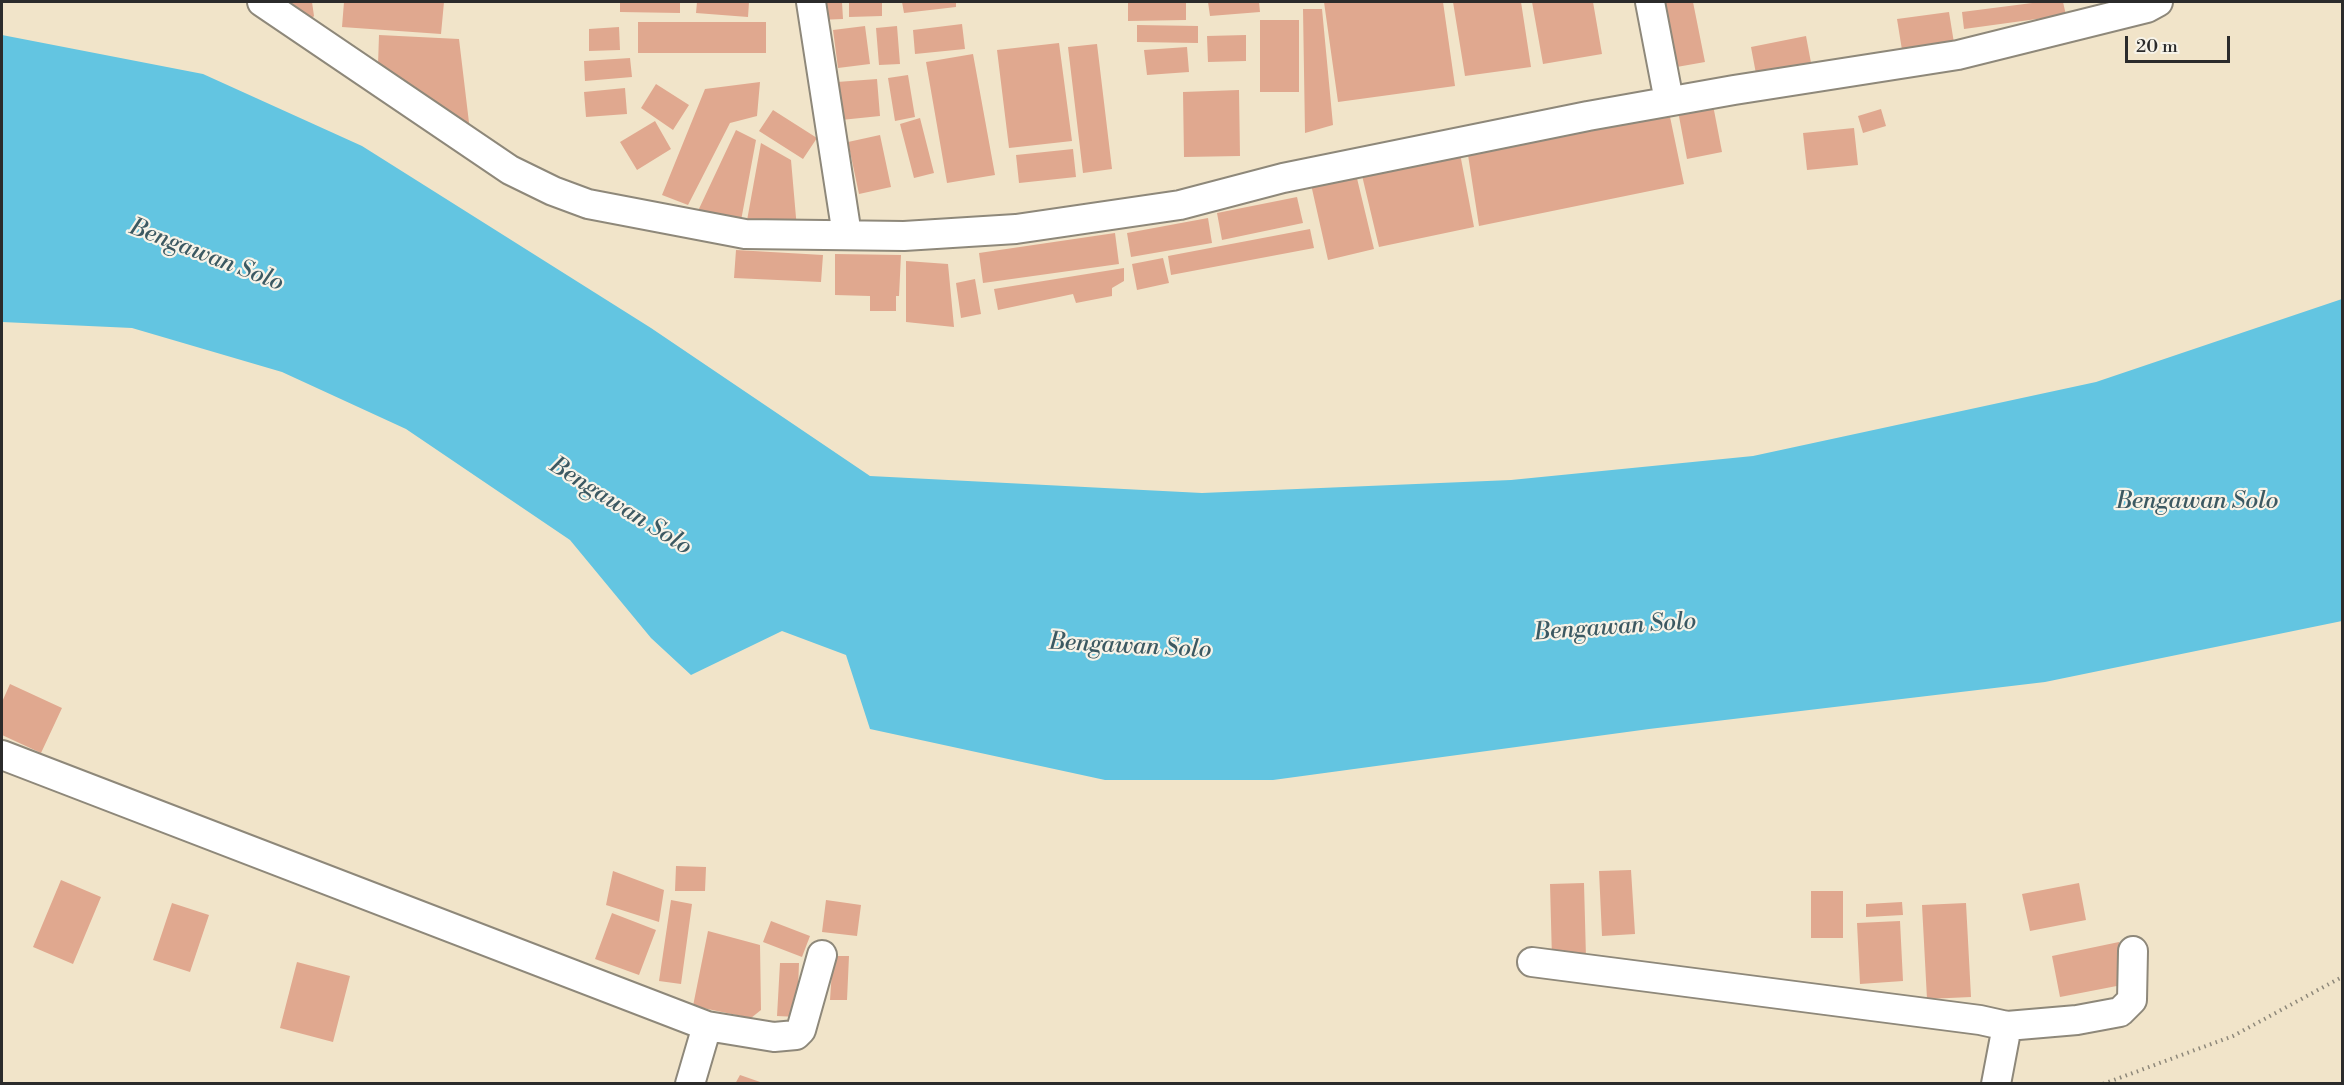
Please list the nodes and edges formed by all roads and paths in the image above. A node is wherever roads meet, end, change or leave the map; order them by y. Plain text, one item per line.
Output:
1 (262, 2) edge
2 (812, 2) edge
3 (1650, 2) edge
4 (2151, 4) edge
5 (1668, 101) junction
6 (847, 235) junction
7 (2, 755) edge
8 (2133, 951) dead end
9 (822, 955) dead end
10 (1532, 962) dead end
11 (2343, 977) edge
12 (707, 1026) junction
13 (2007, 1026) junction
14 (690, 1083) edge
15 (1996, 1083) edge
16 (2103, 1083) edge

1 - 6 street
2 - 6 street
3 - 5 street
4 - 5 street
5 - 6 street
7 - 12 street
8 - 13 street
9 - 12 street
10 - 13 street
11 - 16 path
12 - 14 street
13 - 15 street

